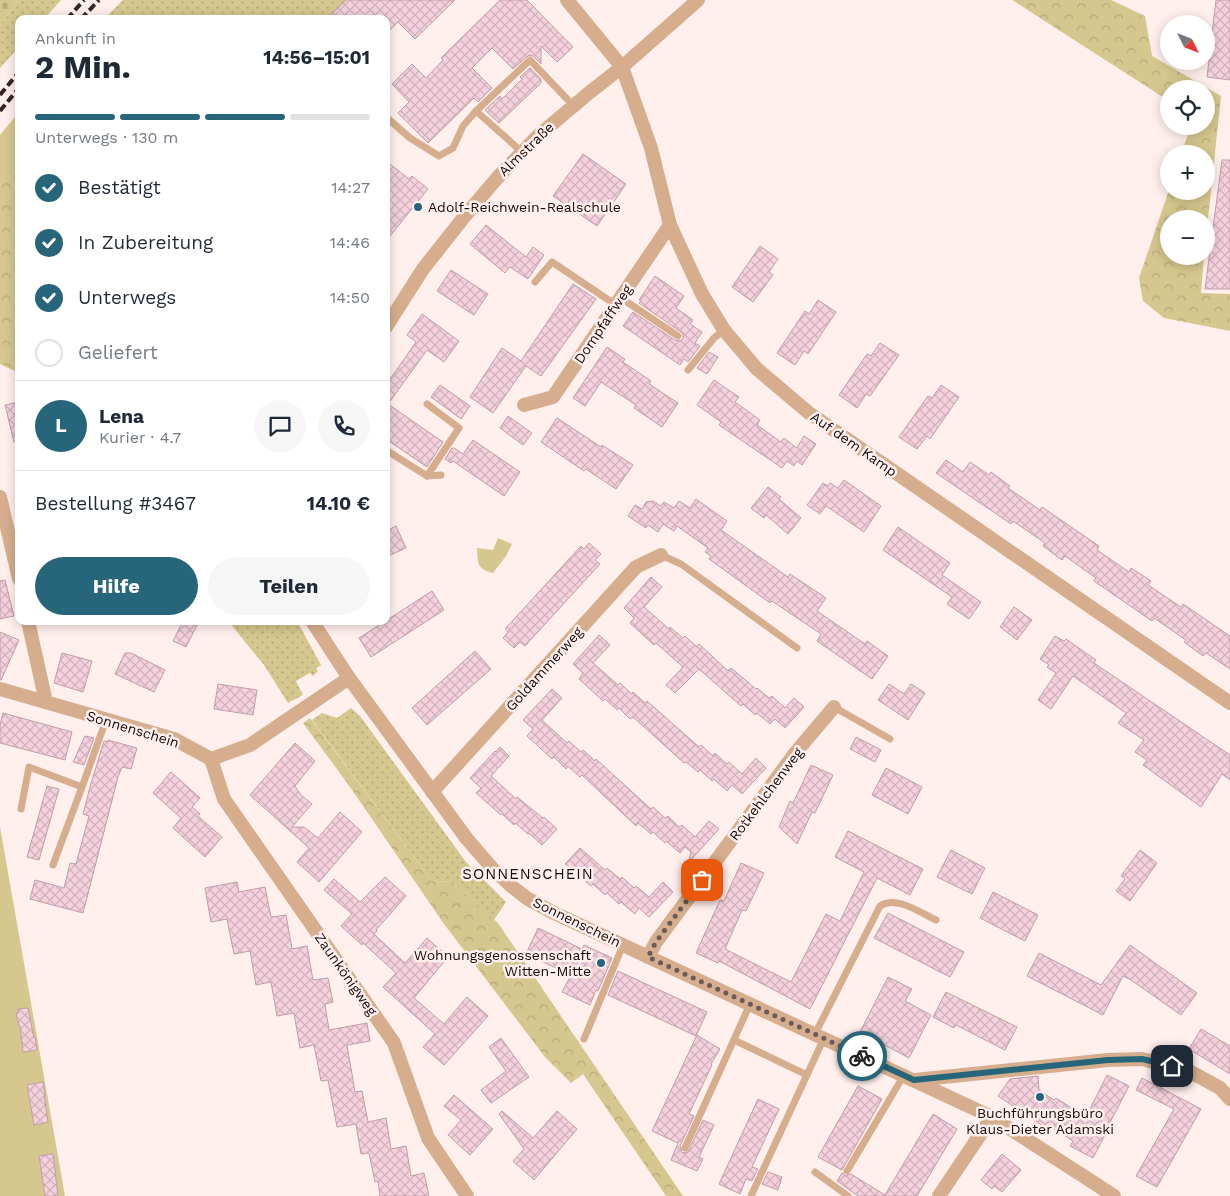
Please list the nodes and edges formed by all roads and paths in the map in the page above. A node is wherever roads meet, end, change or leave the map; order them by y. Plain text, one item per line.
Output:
1 (567, 0) edge
2 (698, 0) edge
3 (622, 68) junction
4 (567, 99) dead end
5 (476, 111) junction
6 (390, 120) edge
7 (522, 152) junction
8 (670, 225) junction
9 (535, 282) dead end
10 (619, 301) junction
11 (390, 321) edge
12 (724, 330) junction
13 (678, 336) dead end
14 (688, 370) dead end
15 (427, 404) dead end
16 (524, 405) dead end
17 (390, 453) edge
18 (441, 475) dead end
19 (427, 476) junction
20 (0, 497) edge
21 (661, 555) joint
22 (15, 562) edge
23 (29, 625) edge
24 (315, 625) edge
25 (797, 648) dead end
26 (350, 678) junction
27 (0, 689) edge
28 (46, 702) junction
29 (1230, 703) edge
30 (834, 707) joint
31 (106, 720) junction
32 (890, 740) dead end
33 (211, 759) junction
34 (82, 787) junction
35 (432, 792) junction
36 (21, 809) dead end
37 (53, 865) dead end
38 (936, 920) dead end
39 (623, 945) junction
40 (648, 957) junction
41 (750, 1004) junction
42 (820, 1036) junction
43 (584, 1039) dead end
44 (734, 1040) junction
45 (807, 1075) junction
46 (909, 1078) junction
47 (1230, 1099) edge
48 (992, 1117) junction
49 (685, 1148) dead end
50 (847, 1171) dead end
51 (815, 1172) dead end
52 (1099, 1191) edge
53 (468, 1196) edge
54 (751, 1196) edge
55 (848, 1196) edge
56 (939, 1196) edge
57 (1114, 1196) edge

1 - 3 street, Auf dem Kamp
2 - 3 street, Almstraße
3 - 7 street, Almstraße
3 - 8 street, Auf dem Kamp
4 - 5 lane
5 - 6 lane
5 - 7 lane
7 - 11 street, Almstraße
8 - 10 street, Dompfaffweg
8 - 12 street, Auf dem Kamp
9 - 10 lane
10 - 13 lane
10 - 16 street, Dompfaffweg
12 - 14 lane
12 - 29 street, Auf dem Kamp
15 - 19 lane
17 - 19 lane
18 - 19 lane
20 - 22 street
21 - 25 lane
21 - 35 street, Goldammerweg
23 - 28 street
24 - 26 street
26 - 33 street
26 - 35 street, Sonnenschein
27 - 28 street, Sonnenschein
28 - 31 street, Sonnenschein
30 - 32 lane
30 - 40 street, Rotkehlchenweg
31 - 33 street, Sonnenschein
31 - 34 lane
33 - 53 street, Zaunkönigweg
34 - 36 lane
34 - 37 lane
35 - 39 street, Sonnenschein
38 - 42 lane
39 - 40 street, Sonnenschein
39 - 43 lane
40 - 41 street, Sonnenschein
41 - 42 street, Sonnenschein
41 - 44 lane
42 - 45 lane
42 - 46 street, Sonnenschein
44 - 45 lane
44 - 49 lane
45 - 54 lane
46 - 47 street
46 - 48 street, Sonnenschein
46 - 50 lane
48 - 52 street, Sonnenschein
48 - 56 street
51 - 55 lane
52 - 57 street, Sonnenschein

